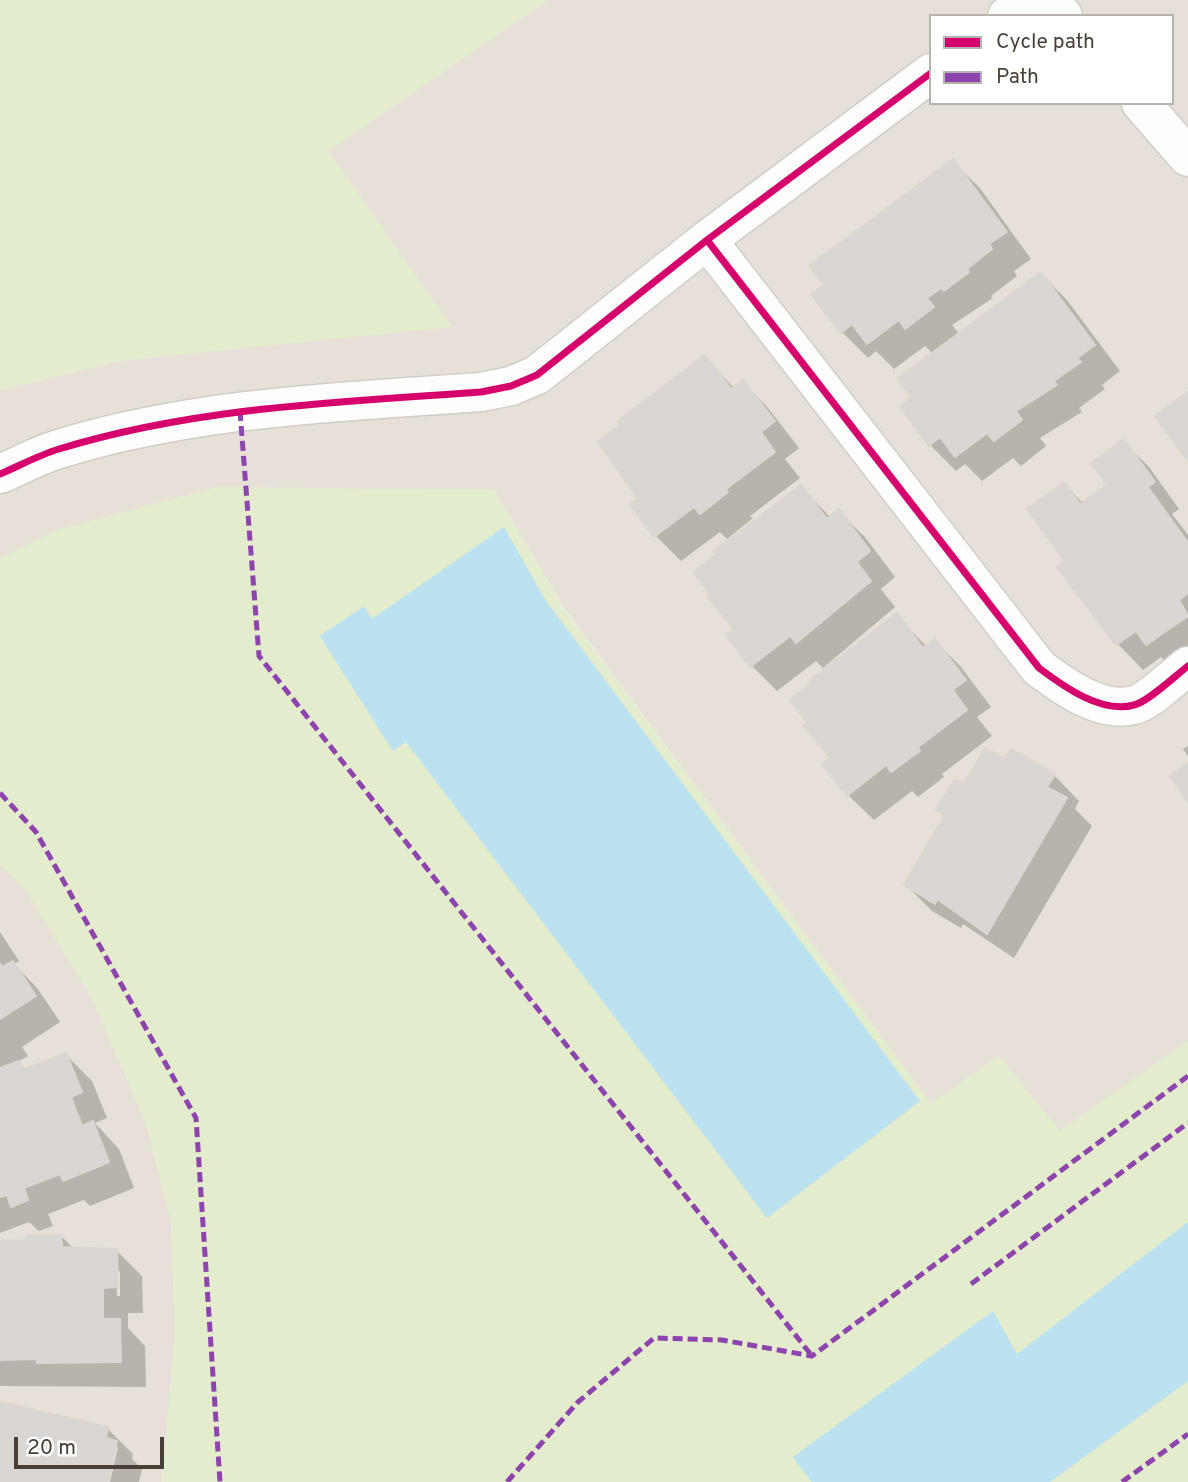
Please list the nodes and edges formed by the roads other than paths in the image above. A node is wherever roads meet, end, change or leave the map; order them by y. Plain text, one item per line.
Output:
1 (1028, 0) edge
2 (1049, 0) edge
3 (1010, 14) edge
4 (1061, 14) edge
5 (929, 74) edge
6 (1143, 105) edge
7 (1188, 157) edge
8 (707, 240) junction
9 (0, 474) edge
10 (1188, 666) edge

1 - 3 street
2 - 4 street
5 - 8 street
6 - 7 street
8 - 9 street
8 - 10 street

